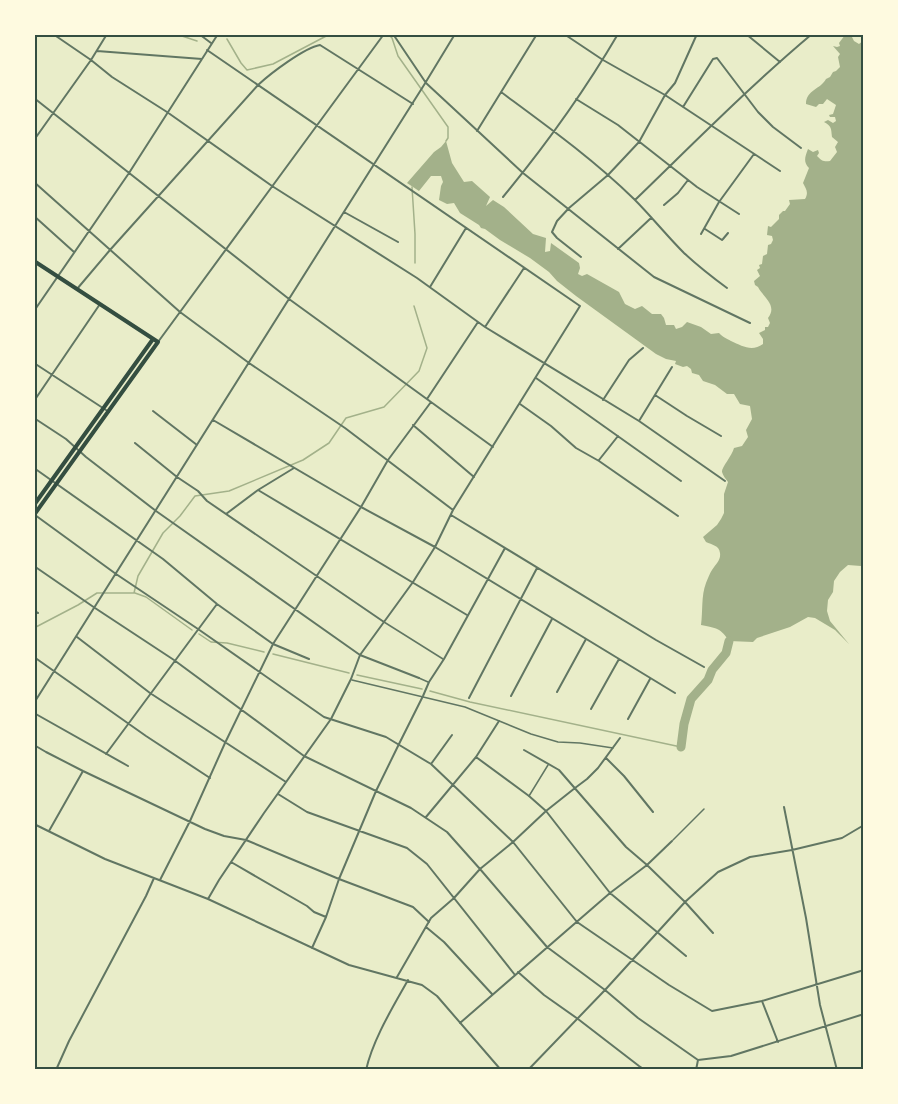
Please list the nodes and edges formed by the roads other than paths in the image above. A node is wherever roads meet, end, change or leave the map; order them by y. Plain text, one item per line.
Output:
1 (53, 34) edge
2 (106, 34) edge
3 (199, 34) edge
4 (218, 34) edge
5 (393, 34) edge
6 (455, 34) edge
7 (537, 34) edge
8 (564, 34) edge
9 (618, 34) edge
10 (697, 34) edge
11 (746, 34) edge
12 (812, 34) edge
13 (384, 35) edge
14 (212, 44) junction
15 (207, 50) junction
16 (96, 51) junction
17 (202, 59) junction
18 (91, 60) junction
19 (603, 60) junction
20 (780, 62) junction
21 (358, 69) junction
22 (425, 84) junction
23 (258, 85) junction
24 (501, 92) junction
25 (665, 95) junction
26 (745, 95) junction
27 (34, 99) edge
28 (576, 99) junction
29 (412, 104) junction
30 (682, 107) junction
31 (167, 112) junction
32 (54, 113) junction
33 (317, 125) junction
34 (710, 126) junction
35 (477, 131) junction
36 (555, 132) junction
37 (34, 140) edge
38 (208, 142) junction
39 (639, 142) junction
40 (801, 148) dead end
41 (754, 154) junction
42 (373, 165) junction
43 (670, 166) junction
44 (780, 171) dead end
45 (129, 173) junction
46 (523, 173) junction
47 (608, 175) junction
48 (688, 180) junction
49 (34, 182) edge
50 (272, 186) junction
51 (158, 196) junction
52 (502, 197) dead end
53 (635, 200) junction
54 (719, 202) junction
55 (664, 205) dead end
56 (568, 208) junction
57 (344, 212) junction
58 (739, 214) dead end
59 (34, 216) edge
60 (651, 218) junction
61 (335, 227) junction
62 (466, 228) junction
63 (704, 228) junction
64 (90, 230) junction
65 (728, 233) dead end
66 (701, 234) dead end
67 (398, 242) dead end
68 (226, 249) junction
69 (618, 249) junction
70 (110, 250) junction
71 (74, 252) junction
72 (581, 257) dead end
73 (34, 261) edge
74 (524, 268) junction
75 (58, 276) junction
76 (429, 288) junction
77 (727, 288) dead end
78 (77, 289) junction
79 (289, 299) junction
80 (100, 304) junction
81 (34, 310) edge
82 (180, 312) junction
83 (478, 322) junction
84 (750, 323) dead end
85 (485, 327) junction
86 (156, 340) junction
87 (643, 348) dead end
88 (34, 363) edge
89 (249, 363) junction
90 (544, 364) junction
91 (672, 367) dead end
92 (54, 374) junction
93 (536, 378) junction
94 (655, 395) junction
95 (603, 399) junction
96 (429, 400) junction
97 (34, 401) edge
98 (520, 404) junction
99 (104, 408) junction
100 (109, 411) junction
101 (153, 411) dead end
102 (34, 418) edge
103 (213, 420) junction
104 (639, 421) junction
105 (413, 425) junction
106 (618, 436) junction
107 (721, 436) dead end
108 (135, 443) dead end
109 (197, 445) junction
110 (493, 447) junction
111 (75, 448) junction
112 (80, 452) junction
113 (388, 460) junction
114 (599, 461) junction
115 (293, 467) junction
116 (34, 468) edge
117 (177, 477) junction
118 (474, 477) junction
119 (681, 481) dead end
120 (725, 481) dead end
121 (54, 483) junction
122 (258, 490) junction
123 (34, 505) edge
124 (361, 507) junction
125 (453, 510) junction
126 (156, 511) junction
127 (226, 514) junction
128 (34, 515) edge
129 (451, 515) junction
130 (678, 516) dead end
131 (340, 539) junction
132 (137, 541) junction
133 (435, 547) junction
134 (505, 548) junction
135 (34, 566) edge
136 (537, 568) junction
137 (116, 574) junction
138 (318, 576) junction
139 (487, 579) junction
140 (413, 582) junction
141 (521, 599) junction
142 (217, 604) junction
143 (95, 608) junction
144 (295, 609) junction
145 (467, 615) junction
146 (552, 618) junction
147 (384, 622) junction
148 (198, 629) junction
149 (77, 636) junction
150 (586, 639) junction
151 (273, 644) junction
152 (360, 655) junction
153 (34, 657) edge
154 (309, 659) dead end
155 (444, 659) junction
156 (619, 659) junction
157 (174, 660) junction
158 (704, 668) dead end
159 (55, 670) junction
160 (259, 672) junction
161 (419, 678) joint
162 (651, 678) junction
163 (351, 679) junction
164 (429, 682) junction
165 (557, 692) dead end
166 (150, 693) junction
167 (675, 693) dead end
168 (423, 696) junction
169 (511, 696) dead end
170 (469, 698) dead end
171 (34, 703) edge
172 (242, 708) junction
173 (591, 709) dead end
174 (34, 712) edge
175 (331, 719) junction
176 (628, 719) dead end
177 (499, 721) junction
178 (128, 723) junction
179 (452, 735) dead end
180 (620, 738) dead end
181 (225, 743) junction
182 (399, 744) junction
183 (34, 745) edge
184 (613, 748) junction
185 (524, 750) dead end
186 (106, 754) junction
187 (304, 756) junction
188 (476, 757) junction
189 (606, 758) junction
190 (431, 764) junction
191 (549, 764) junction
192 (128, 766) dead end
193 (83, 771) junction
194 (210, 778) junction
195 (286, 782) junction
196 (453, 784) junction
197 (574, 788) junction
198 (376, 791) junction
199 (278, 794) junction
200 (529, 796) junction
201 (784, 807) dead end
202 (704, 808) dead end
203 (546, 812) junction
204 (653, 812) dead end
205 (426, 818) junction
206 (190, 821) junction
207 (34, 824) edge
208 (864, 825) edge
209 (360, 830) junction
210 (49, 831) junction
211 (246, 840) junction
212 (672, 841) joint
213 (513, 842) junction
214 (792, 850) junction
215 (231, 862) junction
216 (646, 865) junction
217 (480, 869) junction
218 (154, 878) junction
219 (339, 879) junction
220 (160, 880) junction
221 (610, 893) junction
222 (454, 898) junction
223 (208, 899) junction
224 (685, 902) junction
225 (326, 917) junction
226 (429, 922) junction
227 (577, 922) junction
228 (426, 927) junction
229 (713, 933) dead end
230 (657, 934) junction
231 (547, 947) junction
232 (312, 948) junction
233 (686, 956) dead end
234 (633, 960) junction
235 (864, 970) edge
236 (518, 972) junction
237 (515, 975) junction
238 (397, 977) junction
239 (408, 980) junction
240 (816, 985) junction
241 (605, 990) junction
242 (492, 994) junction
243 (762, 1001) junction
244 (864, 1014) edge
245 (578, 1019) junction
246 (460, 1023) junction
247 (826, 1027) junction
248 (778, 1042) junction
249 (698, 1059) junction
250 (56, 1070) edge
251 (366, 1070) edge
252 (501, 1070) edge
253 (528, 1070) edge
254 (645, 1070) edge
255 (696, 1070) edge
256 (837, 1070) edge

1 - 18 street
2 - 16 street
3 - 14 street
4 - 14 street
5 - 22 street
6 - 22 street
7 - 24 street
8 - 19 street
9 - 19 street
10 - 25 street
11 - 20 street
12 - 20 street
13 - 21 street
14 - 15 street
15 - 17 street
15 - 23 street
16 - 17 street
16 - 18 street
17 - 31 street
18 - 31 street
18 - 32 street
19 - 25 street
19 - 28 street
20 - 26 street
21 - 23 street
21 - 29 street
21 - 33 street
22 - 29 street
22 - 35 street
23 - 33 street
23 - 38 street
24 - 35 street
24 - 36 street
25 - 30 street
25 - 39 street
26 - 30 street
26 - 34 street
26 - 40 street
27 - 32 street
28 - 36 street
28 - 39 street
29 - 42 street
30 - 34 street
31 - 38 street
31 - 45 street
32 - 37 street
32 - 45 street
33 - 42 street
33 - 50 street
34 - 41 street
34 - 43 street
35 - 46 street
36 - 46 street
36 - 47 street
38 - 50 street
38 - 51 street
39 - 43 street
39 - 47 street
41 - 44 street
41 - 54 street
42 - 57 street
42 - 62 street
43 - 48 street
43 - 53 street
45 - 51 street
45 - 64 street
46 - 52 street
46 - 56 street
47 - 53 street
47 - 56 street
48 - 54 street
48 - 55 street
49 - 64 street
50 - 61 street
50 - 68 street
51 - 68 street
51 - 70 street
53 - 60 street
54 - 58 street
54 - 63 street
56 - 69 street
56 - 72 street
57 - 61 street
57 - 67 street
59 - 71 street
60 - 69 street
60 - 77 street
61 - 76 street
61 - 79 street
62 - 74 street
62 - 76 street
63 - 65 street
63 - 66 street
64 - 70 street
64 - 71 street
68 - 79 street
68 - 82 street
69 - 84 street
70 - 78 street
70 - 82 street
71 - 75 street
73 - 75 main road
74 - 85 street
74 - 90 street
75 - 78 main road
75 - 81 street
76 - 83 street
78 - 80 main road
79 - 89 street
79 - 96 street
80 - 86 main road
80 - 92 street
82 - 86 street
82 - 89 street
83 - 85 street
83 - 96 street
85 - 90 street
86 - 99 main road
86 - 100 main road
87 - 95 street
88 - 92 street
89 - 103 street
89 - 113 street
90 - 93 street
90 - 95 street
91 - 94 street
92 - 97 street
92 - 99 street
93 - 98 street
93 - 106 street
94 - 104 street
94 - 107 street
95 - 104 street
96 - 105 street
96 - 110 street
98 - 110 street
98 - 114 street
99 - 100 street
99 - 111 main road
100 - 112 main road
101 - 109 street
102 - 111 street
103 - 109 street
103 - 115 street
104 - 120 street
105 - 113 street
105 - 118 street
106 - 114 street
106 - 119 street
108 - 117 street
109 - 117 street
110 - 118 street
111 - 112 street
111 - 121 main road
112 - 121 main road
112 - 126 street
113 - 124 street
113 - 125 street
114 - 130 street
115 - 122 street
115 - 124 street
116 - 121 street
117 - 126 street
117 - 127 street
118 - 125 street
121 - 123 main road
121 - 128 main road
121 - 132 street
122 - 127 street
122 - 131 street
124 - 131 street
124 - 133 street
125 - 129 street
126 - 132 street
126 - 144 street
127 - 138 street
128 - 137 street
129 - 133 street
129 - 134 street
131 - 138 street
131 - 140 street
132 - 137 street
132 - 142 street
133 - 139 street
133 - 140 street
134 - 136 street
134 - 139 street
135 - 143 street
136 - 141 street
136 - 158 street
137 - 143 street
137 - 148 street
138 - 144 street
138 - 147 street
139 - 141 street
139 - 145 street
140 - 145 street
140 - 147 street
141 - 146 street
141 - 170 street
142 - 148 street
142 - 151 street
143 - 149 street
143 - 157 street
144 - 151 street
144 - 152 street
145 - 155 street
146 - 150 street
146 - 169 street
147 - 152 street
147 - 155 street
148 - 157 street
148 - 160 street
149 - 159 street
149 - 166 street
150 - 156 street
150 - 165 street
151 - 154 street
151 - 160 street
152 - 161 street
152 - 163 street
153 - 159 street
155 - 164 street
156 - 162 street
156 - 173 street
157 - 166 street
157 - 172 street
159 - 171 street
159 - 178 street
160 - 172 street
160 - 175 street
161 - 164 street
162 - 167 street
162 - 176 street
163 - 168 street
163 - 175 street
164 - 168 street
166 - 178 street
166 - 181 street
168 - 177 street
168 - 182 street
172 - 181 street
172 - 187 street
174 - 186 street
175 - 182 street
175 - 187 street
177 - 184 street
177 - 188 street
178 - 186 street
178 - 194 street
179 - 190 street
180 - 184 street
181 - 194 street
181 - 195 street
182 - 190 street
182 - 198 street
183 - 193 street
184 - 189 street
185 - 191 street
186 - 192 street
187 - 195 street
187 - 198 street
188 - 196 street
188 - 200 street
189 - 197 street
189 - 204 street
190 - 196 street
191 - 197 street
191 - 200 street
193 - 206 street
193 - 210 street
194 - 206 street
195 - 199 street
196 - 205 street
196 - 213 street
197 - 203 street
197 - 216 street
198 - 205 street
198 - 209 street
199 - 209 street
199 - 211 street
200 - 203 street
201 - 214 street
202 - 212 street
203 - 213 street
203 - 221 street
205 - 217 street
206 - 211 street
206 - 220 street
207 - 210 street
208 - 214 street
209 - 219 street
209 - 222 street
210 - 218 street
211 - 215 street
211 - 219 street
212 - 216 street
213 - 217 street
213 - 227 street
214 - 224 street
214 - 240 street
215 - 223 street
215 - 225 street
216 - 221 street
216 - 224 street
217 - 222 street
217 - 231 street
218 - 220 street
218 - 250 street
219 - 225 street
219 - 226 street
220 - 223 street
221 - 227 street
221 - 230 street
222 - 226 street
222 - 237 street
223 - 232 street
224 - 229 street
224 - 230 street
225 - 232 street
226 - 228 street
227 - 231 street
227 - 234 street
228 - 238 street
228 - 242 street
230 - 233 street
230 - 234 street
231 - 236 street
231 - 241 street
232 - 238 street
234 - 241 street
234 - 243 street
235 - 240 street
236 - 237 street
236 - 245 street
237 - 242 street
238 - 239 street
239 - 246 street
239 - 251 street
240 - 243 street
240 - 247 street
241 - 245 street
241 - 249 street
242 - 246 street
243 - 248 street
244 - 247 street
245 - 253 street
245 - 254 street
246 - 252 street
247 - 248 street
247 - 256 street
248 - 249 street
249 - 255 street

